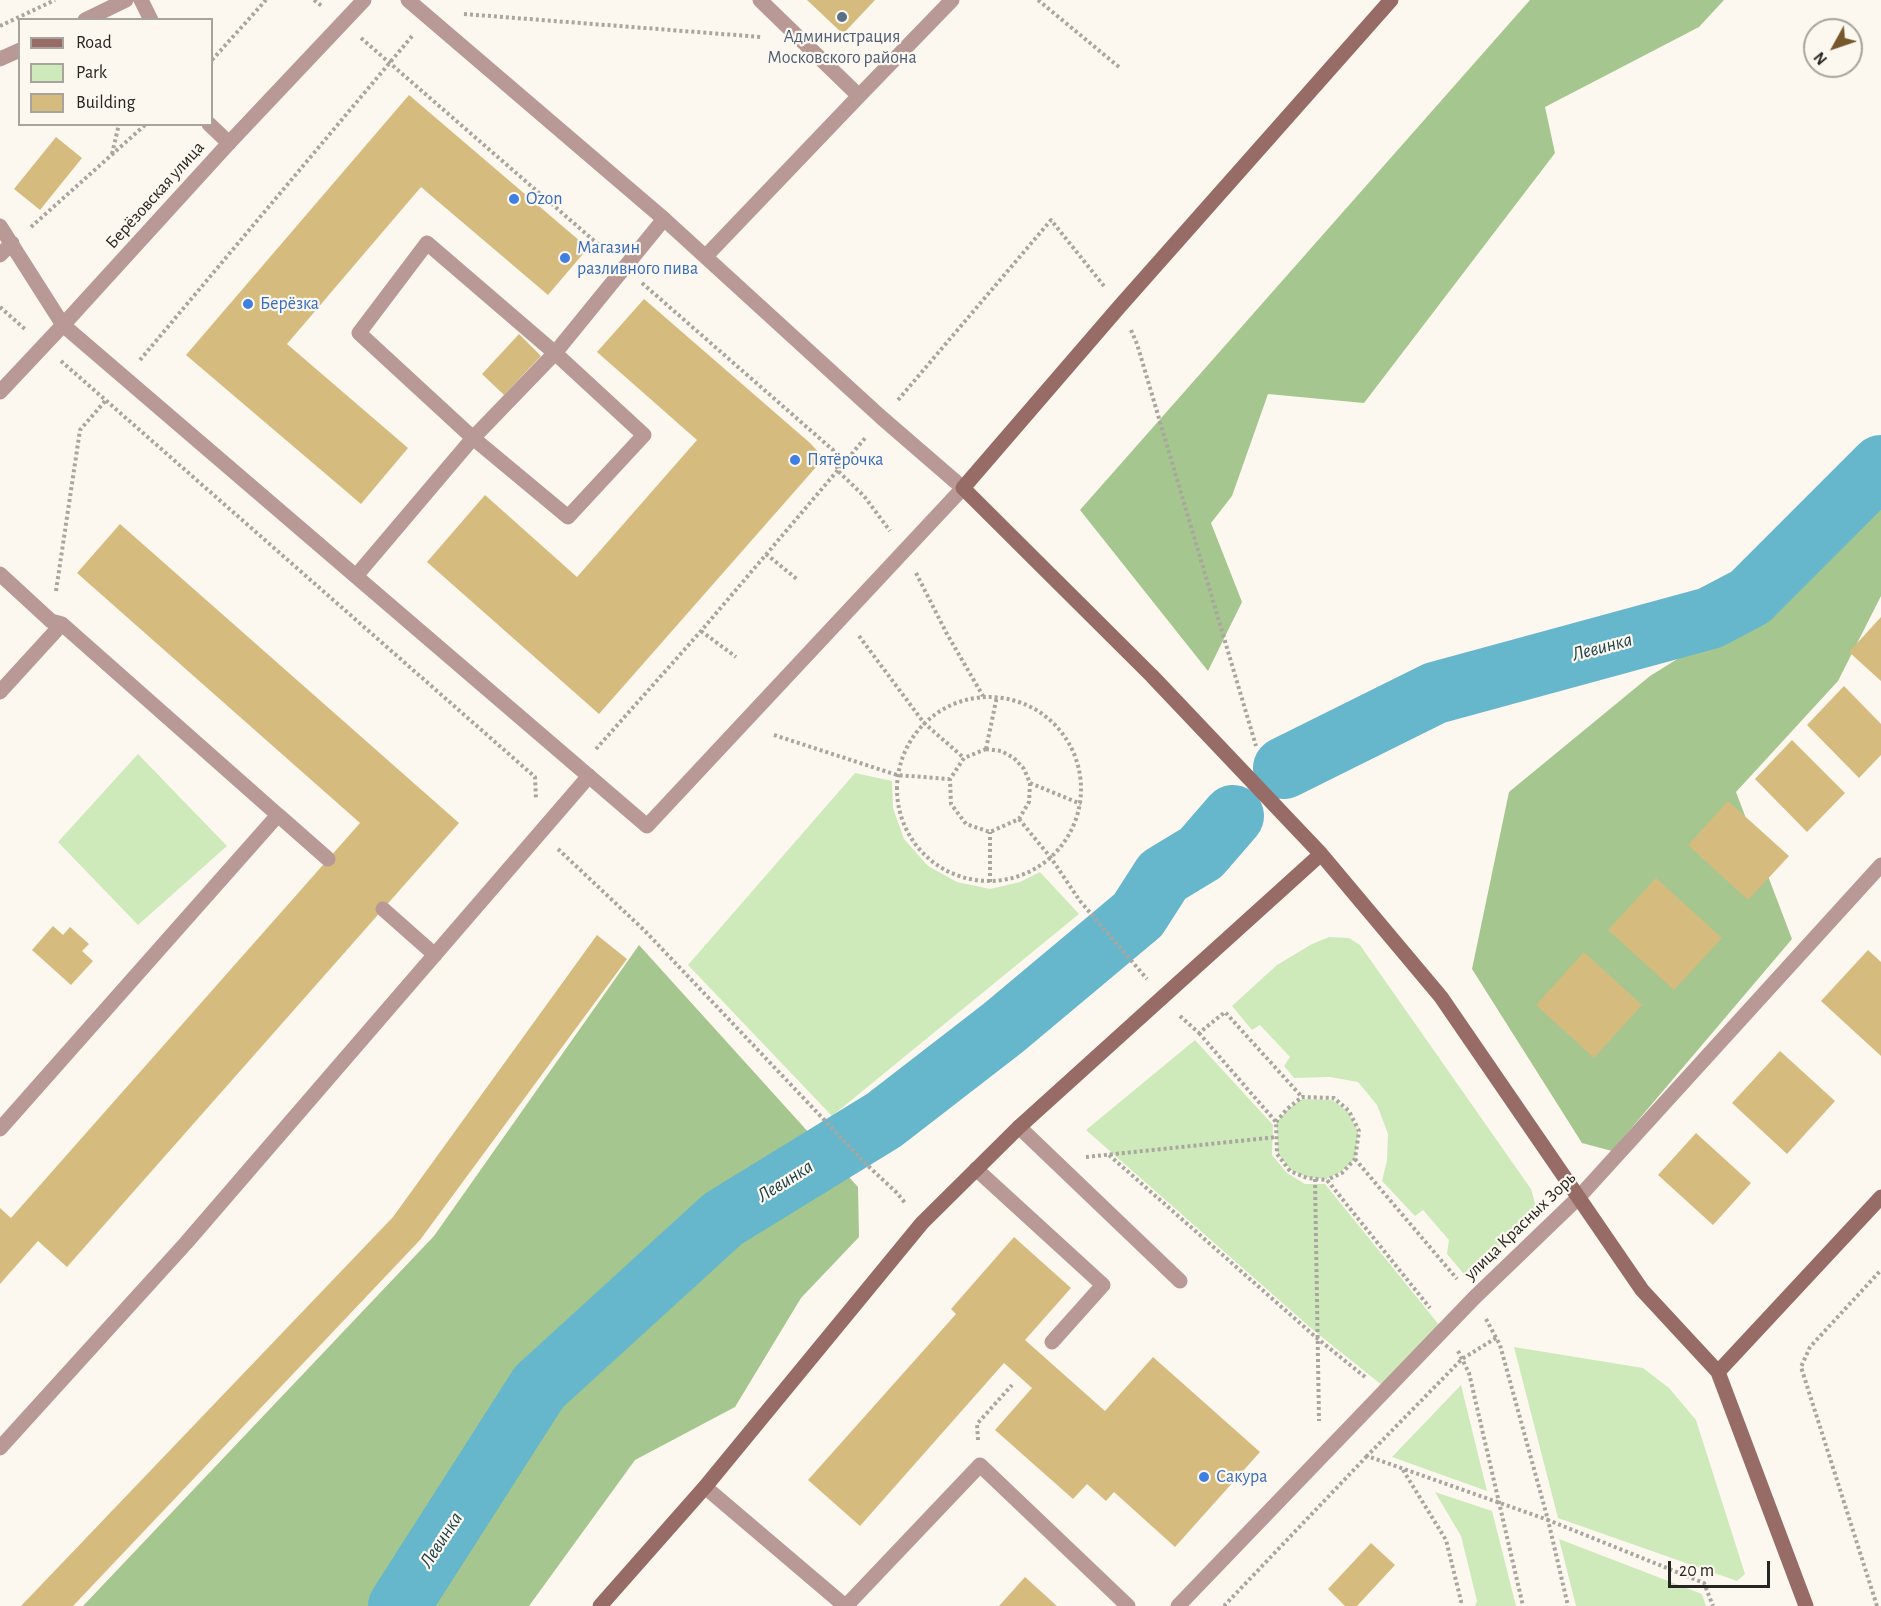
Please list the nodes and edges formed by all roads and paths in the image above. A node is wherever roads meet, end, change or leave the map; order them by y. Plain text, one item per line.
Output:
1 (55, 0) edge
2 (126, 0) edge
3 (141, 0) edge
4 (266, 0) edge
5 (314, 0) edge
6 (364, 0) edge
7 (408, 0) edge
8 (760, 0) edge
9 (952, 0) edge
10 (1038, 0) edge
11 (1391, 0) edge
12 (428, 17) junction
13 (89, 18) edge
14 (150, 18) edge
15 (342, 23) junction
16 (0, 26) edge
17 (801, 40) junction
18 (18, 51) edge
19 (0, 59) edge
20 (213, 59) edge
21 (390, 62) junction
22 (1119, 67) dead end
23 (859, 96) junction
24 (119, 126) edge
25 (144, 126) edge
26 (211, 126) edge
27 (229, 143) junction
28 (112, 155) junction
29 (664, 219) junction
30 (0, 226) edge
31 (12, 243) junction
32 (0, 255) edge
33 (706, 256) junction
34 (624, 267) junction
35 (1120, 306) junction
36 (0, 307) edge
37 (63, 325) junction
38 (44, 345) junction
39 (555, 353) junction
40 (125, 379) junction
41 (0, 392) edge
42 (106, 400) junction
43 (882, 418) junction
44 (473, 438) junction
45 (838, 471) junction
46 (963, 488) junction
47 (905, 550) junction
48 (766, 554) dead end
49 (0, 574) edge
50 (356, 576) junction
51 (798, 580) dead end
52 (57, 622) junction
53 (701, 631) dead end
54 (858, 635) dead end
55 (736, 657) dead end
56 (0, 692) edge
57 (983, 696) junction
58 (997, 696) junction
59 (924, 723) junction
60 (774, 735) dead end
61 (1256, 746) dead end
62 (986, 749) junction
63 (964, 758) junction
64 (589, 776) junction
65 (897, 776) junction
66 (950, 779) junction
67 (1029, 783) junction
68 (1081, 804) junction
69 (278, 815) junction
70 (1019, 819) junction
71 (990, 831) junction
72 (541, 833) junction
73 (1321, 854) junction
74 (1051, 858) junction
75 (328, 859) dead end
76 (1881, 865) edge
77 (990, 882) junction
78 (383, 909) dead end
79 (435, 955) junction
80 (1160, 998) junction
81 (1199, 1033) junction
82 (1302, 1097) junction
83 (1276, 1122) junction
84 (1020, 1127) junction
85 (0, 1129) edge
86 (1277, 1137) junction
87 (1109, 1155) junction
88 (1355, 1160) junction
89 (1053, 1161) junction
90 (976, 1169) junction
91 (1315, 1179) junction
92 (1327, 1180) junction
93 (1579, 1197) junction
94 (1881, 1197) edge
95 (922, 1223) junction
96 (1881, 1270) edge
97 (1180, 1281) dead end
98 (1474, 1298) junction
99 (1447, 1326) junction
100 (1496, 1338) junction
101 (1318, 1339) junction
102 (1052, 1342) dead end
103 (1462, 1359) junction
104 (1718, 1372) junction
105 (1012, 1385) dead end
106 (1384, 1392) junction
107 (0, 1448) edge
108 (1367, 1456) junction
109 (1320, 1458) junction
110 (980, 1465) junction
111 (1403, 1469) junction
112 (705, 1487) junction
113 (1499, 1503) junction
114 (1548, 1520) junction
115 (600, 1606) edge
116 (845, 1606) edge
117 (1128, 1606) edge
118 (1178, 1606) edge
119 (1224, 1606) edge
120 (1460, 1606) edge
121 (1523, 1606) edge
122 (1568, 1606) edge
123 (1713, 1606) edge
124 (1806, 1606) edge
125 (1877, 1606) edge

1 - 16 path
2 - 13 street
3 - 14 street
4 - 20 path
5 - 15 path
6 - 15 street, Берёзовская улица
7 - 12 street
8 - 17 street
9 - 23 street
10 - 22 path
11 - 35 street
12 - 17 path
12 - 21 path
12 - 29 street
15 - 21 path
15 - 27 street, Берёзовская улица
17 - 23 street
18 - 19 street
21 - 34 path
21 - 40 path
23 - 33 street
24 - 28 path
25 - 28 path
26 - 27 street
27 - 37 street, Берёзовская улица
28 - 31 path
29 - 33 street
29 - 34 street
30 - 31 street
31 - 32 street
31 - 37 street
33 - 43 street
34 - 39 street
34 - 45 path
35 - 43 path
35 - 46 street
35 - 61 path
36 - 38 path
37 - 38 street, Берёзовская улица
37 - 40 street
38 - 41 street, Берёзовская улица
38 - 42 path
39 - 44 street
39 - 44 street
39 - 44 street
40 - 42 path
40 - 50 street
42 - 52 path
42 - 72 path
43 - 45 path
43 - 46 street
44 - 50 street
45 - 47 path
46 - 47 street
46 - 73 street
47 - 57 path
47 - 64 street
48 - 51 path
49 - 52 street
50 - 64 street
52 - 56 street
52 - 69 street
53 - 55 path
54 - 59 path
57 - 58 path
57 - 59 path
58 - 62 path
58 - 68 path
59 - 63 path
59 - 65 path
60 - 65 path
62 - 63 path
62 - 67 path
63 - 66 path
64 - 72 street
65 - 66 path
65 - 77 path
66 - 71 path
67 - 68 path
67 - 70 path
68 - 74 path
69 - 75 street
69 - 85 street
70 - 71 path
70 - 74 path
71 - 77 path
72 - 79 street
72 - 95 path
73 - 80 street
73 - 93 street
74 - 77 path
74 - 80 path
76 - 93 street, улица Красных Зорь
78 - 79 street
79 - 107 street
80 - 81 path
80 - 84 street
81 - 82 path
81 - 83 path
82 - 83 path
82 - 88 path
83 - 86 path
84 - 89 street
84 - 90 street
86 - 87 path
86 - 91 path
87 - 89 path
87 - 101 path
88 - 92 path
88 - 98 path
89 - 97 street
90 - 95 street
90 - 102 street
91 - 92 path
91 - 101 path
92 - 99 path
93 - 98 street, улица Красных Зорь
93 - 104 street
94 - 104 street
95 - 112 street
96 - 125 path
98 - 99 street, улица Красных Зорь
98 - 100 path
99 - 103 path
99 - 106 street, улица Красных Зорь
100 - 103 path
100 - 114 path
101 - 106 path
101 - 109 path
103 - 108 path
103 - 113 path
104 - 124 street
105 - 110 path
106 - 109 street, улица Красных Зорь
108 - 111 path
108 - 119 path
109 - 118 street, улица Красных Зорь
110 - 116 street
110 - 117 street
111 - 113 path
111 - 120 path
112 - 115 street
112 - 116 street
113 - 114 path
113 - 121 path
114 - 122 path
114 - 123 path

